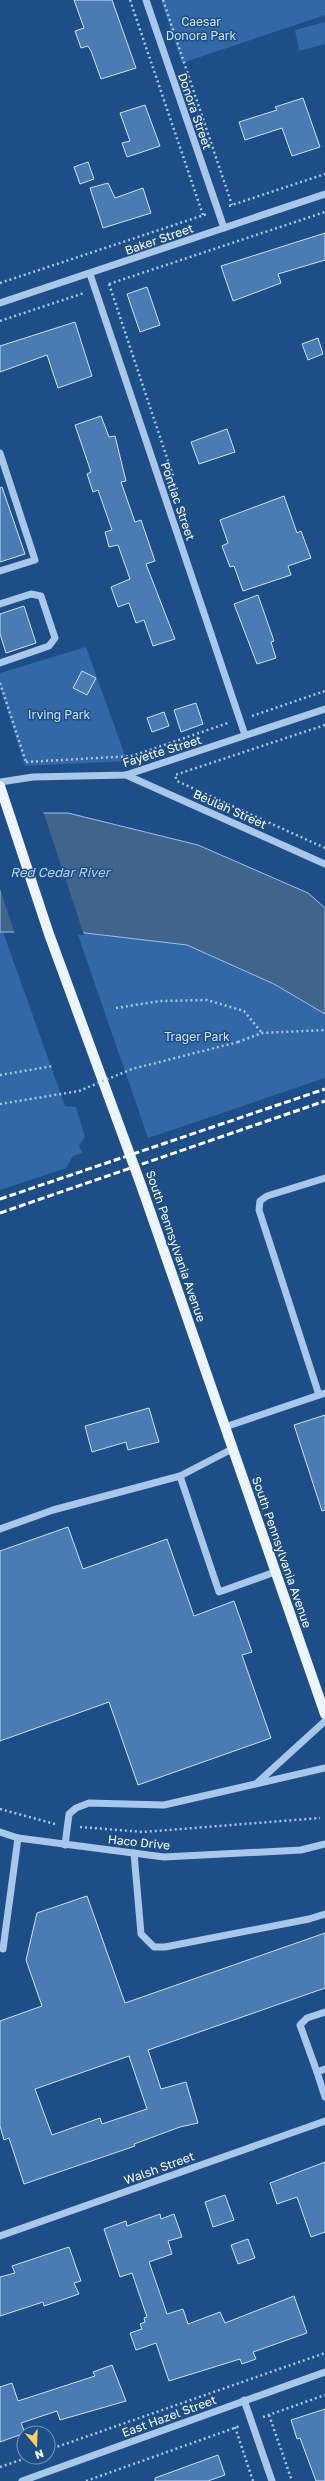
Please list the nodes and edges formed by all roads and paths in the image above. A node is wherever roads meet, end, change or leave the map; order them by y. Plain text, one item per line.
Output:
1 (130, 0) edge
2 (146, 0) edge
3 (163, 0) edge
4 (325, 174) edge
5 (325, 194) edge
6 (232, 205) junction
7 (218, 210) junction
8 (325, 212) edge
9 (203, 215) junction
10 (224, 228) junction
11 (90, 274) junction
12 (0, 283) edge
13 (95, 289) junction
14 (0, 303) edge
15 (0, 321) edge
16 (0, 453) edge
17 (0, 571) edge
18 (0, 604) edge
19 (0, 663) edge
20 (0, 683) edge
21 (325, 691) edge
22 (325, 709) edge
23 (240, 720) junction
24 (325, 725) edge
25 (245, 736) junction
26 (26, 762) junction
27 (126, 775) junction
28 (32, 777) junction
29 (0, 782) edge
30 (0, 786) edge
31 (325, 848) edge
32 (325, 864) edge
33 (116, 1008) dead end
34 (324, 1030) edge
35 (262, 1033) junction
36 (53, 1066) dead end
37 (0, 1075) edge
38 (0, 1104) edge
39 (325, 1178) edge
40 (322, 1394) edge
41 (225, 1427) junction
42 (232, 1449) junction
43 (180, 1476) junction
44 (0, 1529) edge
45 (275, 1572) junction
46 (325, 1714) edge
47 (325, 1721) edge
48 (325, 1768) edge
49 (255, 1784) junction
50 (0, 1809) edge
51 (320, 1818) dead end
52 (68, 1826) junction
53 (0, 1832) edge
54 (18, 1838) junction
55 (325, 1844) edge
56 (65, 1845) junction
57 (134, 1854) junction
58 (325, 1914) edge
59 (3, 1949) dead end
60 (325, 2012) edge
61 (325, 2069) edge
62 (318, 2072) junction
63 (325, 2097) edge
64 (325, 2121) edge
65 (0, 2236) edge
66 (325, 2352) edge
67 (325, 2372) edge
68 (325, 2395) edge
69 (244, 2400) junction
70 (269, 2415) junction
71 (252, 2422) junction
72 (235, 2427) junction
73 (56, 2447) edge
74 (16, 2461) edge
75 (0, 2467) edge
76 (22, 2481) edge
77 (86, 2481) edge
78 (253, 2481) edge
79 (272, 2481) edge
80 (292, 2481) edge

1 - 9 path
2 - 7 street, Donora Street
3 - 6 path
4 - 6 path
5 - 10 street, Baker Street
6 - 7 path
7 - 9 path
7 - 10 street, Donora Street
8 - 13 path
9 - 12 path
10 - 11 street, Baker Street
11 - 13 street, Pontiac Street
11 - 14 street, Baker Street
13 - 15 path
13 - 23 street, Pontiac Street
16 - 17 street
18 - 19 street
20 - 26 path
21 - 23 path
22 - 25 street, Fayette Street
23 - 25 street, Pontiac Street
23 - 26 path
24 - 31 path
25 - 27 street, Fayette Street
26 - 28 path
27 - 28 street, Fayette Street
27 - 32 street, Beulah Street
28 - 29 street, Fayette Street
30 - 41 main road, South Pennsylvania Avenue
33 - 35 path
34 - 35 path
35 - 38 path, bridge
36 - 37 path
39 - 40 street
40 - 41 street
41 - 42 main road, South Pennsylvania Avenue
42 - 43 street
42 - 45 main road, South Pennsylvania Avenue
43 - 44 street
43 - 45 street
45 - 46 main road, South Pennsylvania Avenue
47 - 49 street
48 - 49 street
49 - 52 street
50 - 52 path
51 - 52 path
52 - 56 street
53 - 54 street, Haco Drive
54 - 56 street, Haco Drive
54 - 59 street
55 - 57 street, Haco Drive
56 - 57 street, Haco Drive
57 - 58 street
60 - 62 street
61 - 62 street
62 - 63 street
64 - 65 street, Walsh Street
66 - 73 path
67 - 69 street, East Hazel Street
68 - 70 path
69 - 71 street
69 - 76 street, East Hazel Street
70 - 71 path
70 - 80 path
71 - 72 path
71 - 79 street
72 - 77 path
72 - 78 path
74 - 75 path

